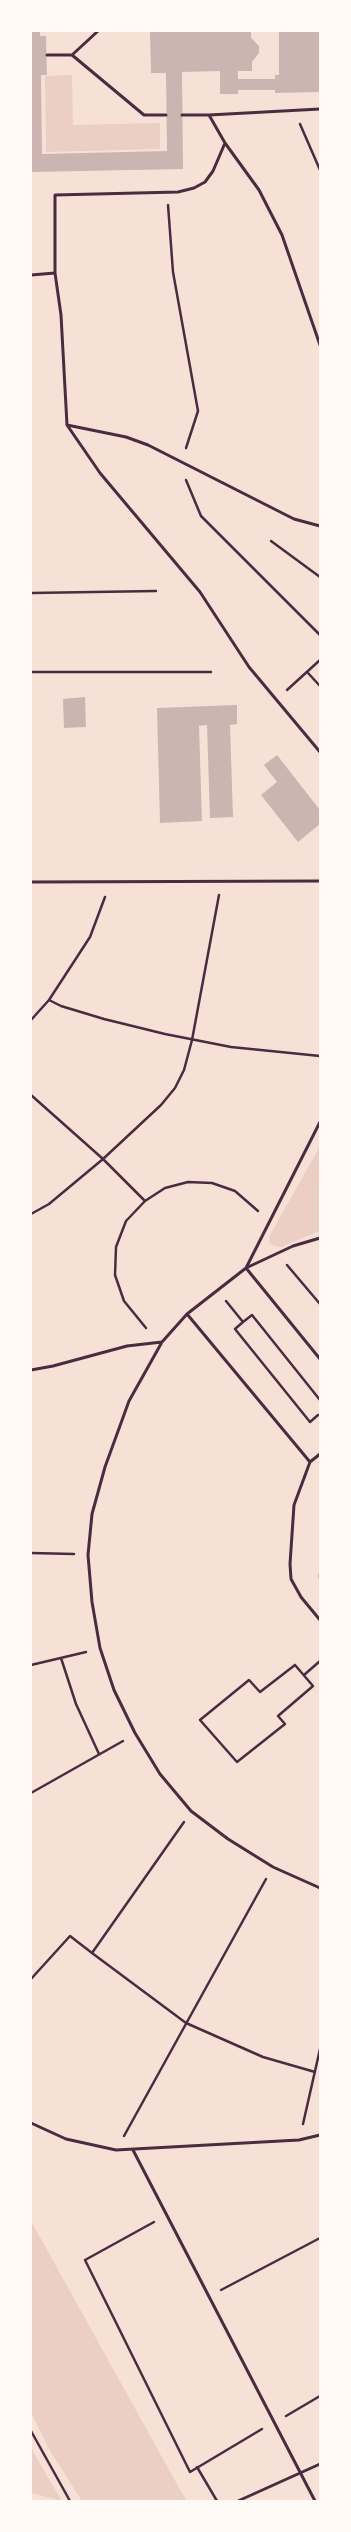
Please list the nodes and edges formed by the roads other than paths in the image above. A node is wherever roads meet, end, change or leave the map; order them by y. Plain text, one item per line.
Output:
1 (98, 31) edge
2 (47, 55) dead end
3 (72, 55) junction
4 (320, 109) edge
5 (166, 115) dead end
6 (182, 115) dead end
7 (209, 115) junction
8 (225, 142) junction
9 (55, 273) junction
10 (31, 275) edge
11 (320, 345) edge
12 (67, 425) junction
13 (320, 526) edge
14 (320, 752) edge
15 (320, 881) edge
16 (31, 882) edge
17 (320, 1122) edge
18 (320, 1238) edge
19 (246, 1268) junction
20 (187, 1314) junction
21 (162, 1342) junction
22 (320, 1359) edge
23 (31, 1370) edge
24 (320, 1454) edge
25 (310, 1462) junction
26 (320, 1620) edge
27 (320, 1888) edge
28 (31, 2123) edge
29 (320, 2135) edge
30 (133, 2150) junction
31 (320, 2464) edge
32 (301, 2473) junction
33 (238, 2501) edge
34 (315, 2501) edge

1 - 3 lane
2 - 3 lane
3 - 5 lane
4 - 7 lane
6 - 7 lane
7 - 8 lane
8 - 9 lane
8 - 11 lane
9 - 10 lane
9 - 12 lane
12 - 13 lane
12 - 14 lane
15 - 16 lane
17 - 19 lane
18 - 19 lane
19 - 20 lane
19 - 22 lane
20 - 21 lane
20 - 25 lane
21 - 23 lane
21 - 27 lane
24 - 25 lane
25 - 26 lane
28 - 30 lane
29 - 30 lane
30 - 32 lane
31 - 32 lane
32 - 33 lane
32 - 34 lane

